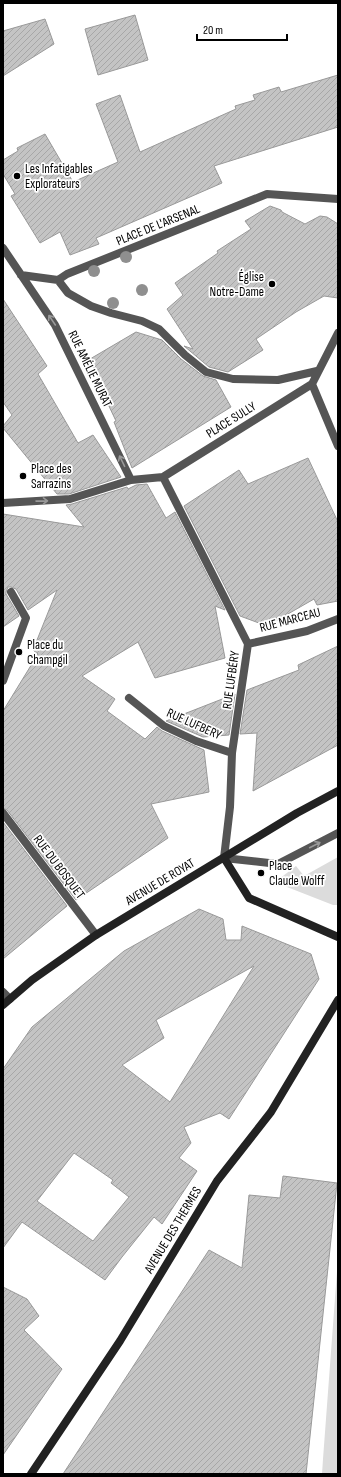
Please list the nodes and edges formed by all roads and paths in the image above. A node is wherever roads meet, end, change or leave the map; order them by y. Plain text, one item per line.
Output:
1 (338, 199) edge
2 (3, 248) edge
3 (21, 275) junction
4 (58, 280) junction
5 (338, 333) edge
6 (318, 372) junction
7 (312, 384) junction
8 (338, 446) edge
9 (163, 477) junction
10 (131, 480) junction
11 (3, 503) edge
12 (11, 592) dead end
13 (338, 619) edge
14 (248, 644) junction
15 (7, 662) edge
16 (3, 681) edge
17 (128, 698) dead end
18 (232, 753) junction
19 (338, 791) edge
20 (3, 813) edge
21 (338, 833) edge
22 (224, 858) junction
23 (96, 935) junction
24 (338, 937) edge
25 (3, 992) edge
26 (10, 999) junction
27 (338, 1000) edge
28 (3, 1006) edge
29 (31, 1474) edge

1 - 4 street, PLACE DE L'ARSENAL
2 - 3 street, RUE AMÉLIE MURAT
3 - 4 street
10 -> 3 street, RUE AMÉLIE MURAT
4 - 6 street
5 - 6 street
6 - 7 street
7 - 8 street
7 - 9 street, PLACE SULLY
9 - 10 street
9 - 14 street, RUE LUFBÉRY
11 -> 10 street
12 - 15 street
13 - 14 street, RUE MARCEAU
14 - 18 street, RUE LUFBÉRY
15 - 16 street
17 - 18 street, RUE LUFBERY
18 - 22 street, RUE LUFBÉRY
19 - 22 street, AVENUE DE ROYAT
20 - 23 street, RUE DU BOSQUET
22 -> 21 street
22 - 23 street, AVENUE DE ROYAT
22 - 24 street
23 - 26 street, AVENUE DE ROYAT
25 - 26 street
26 - 28 street, AVENUE DE ROYAT
27 - 29 street, AVENUE DES THERMES

